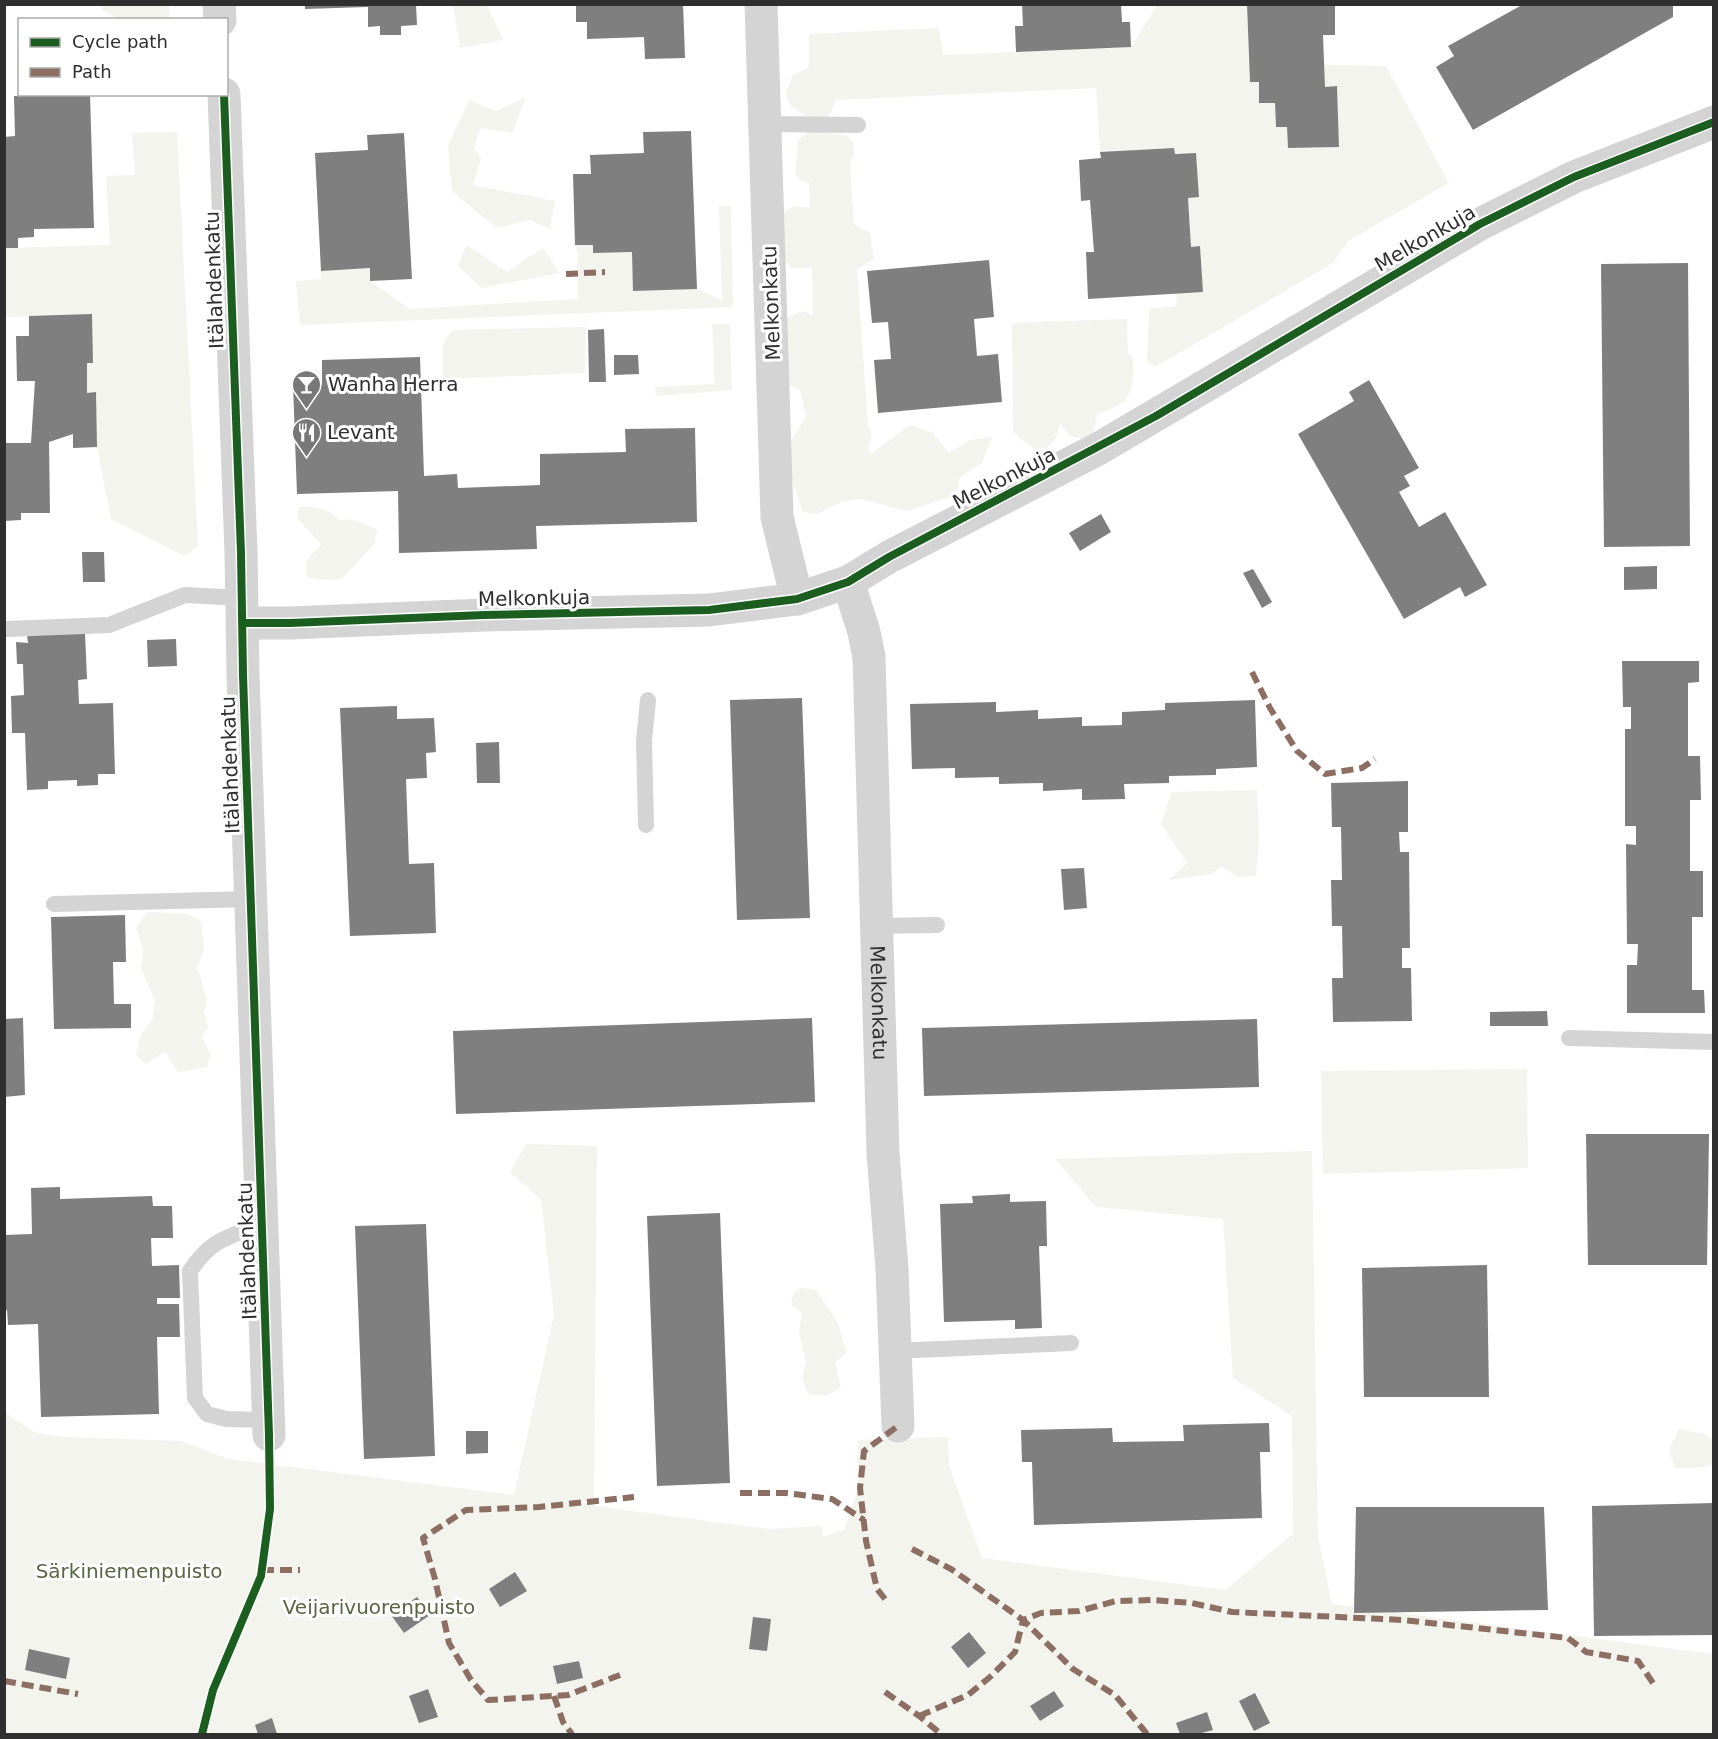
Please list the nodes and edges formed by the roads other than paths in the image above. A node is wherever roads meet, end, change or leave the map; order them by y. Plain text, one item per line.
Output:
1 (761, 4) edge
2 (224, 96) edge
3 (1713, 123) edge
4 (765, 124) junction
5 (858, 125) dead end
6 (848, 582) junction
7 (797, 598) junction
8 (243, 610) junction
9 (7, 629) dead end
10 (648, 700) dead end
11 (646, 825) dead end
12 (251, 899) junction
13 (54, 904) dead end
14 (937, 925) dead end
15 (876, 926) junction
16 (1569, 1038) dead end
17 (1713, 1042) edge
18 (262, 1224) junction
19 (1071, 1343) dead end
20 (894, 1351) junction
21 (898, 1426) dead end
22 (269, 1428) joint

1 - 4 street, Melkonkatu
2 - 8 street, Itälahdenkatu
3 - 6 street, Melkonkuja
4 - 5 lane
4 - 7 street, Melkonkatu
6 - 7 street, Melkonkuja
6 - 15 street, Melkonkatu
7 - 8 street, Melkonkuja
8 - 9 lane
8 - 12 street, Itälahdenkatu
10 - 11 lane
12 - 13 lane
12 - 18 street, Itälahdenkatu
14 - 15 lane
15 - 20 street, Melkonkatu
16 - 17 lane
18 - 22 street, Itälahdenkatu
18 - 22 lane
19 - 20 lane
20 - 21 street, Melkonkatu

